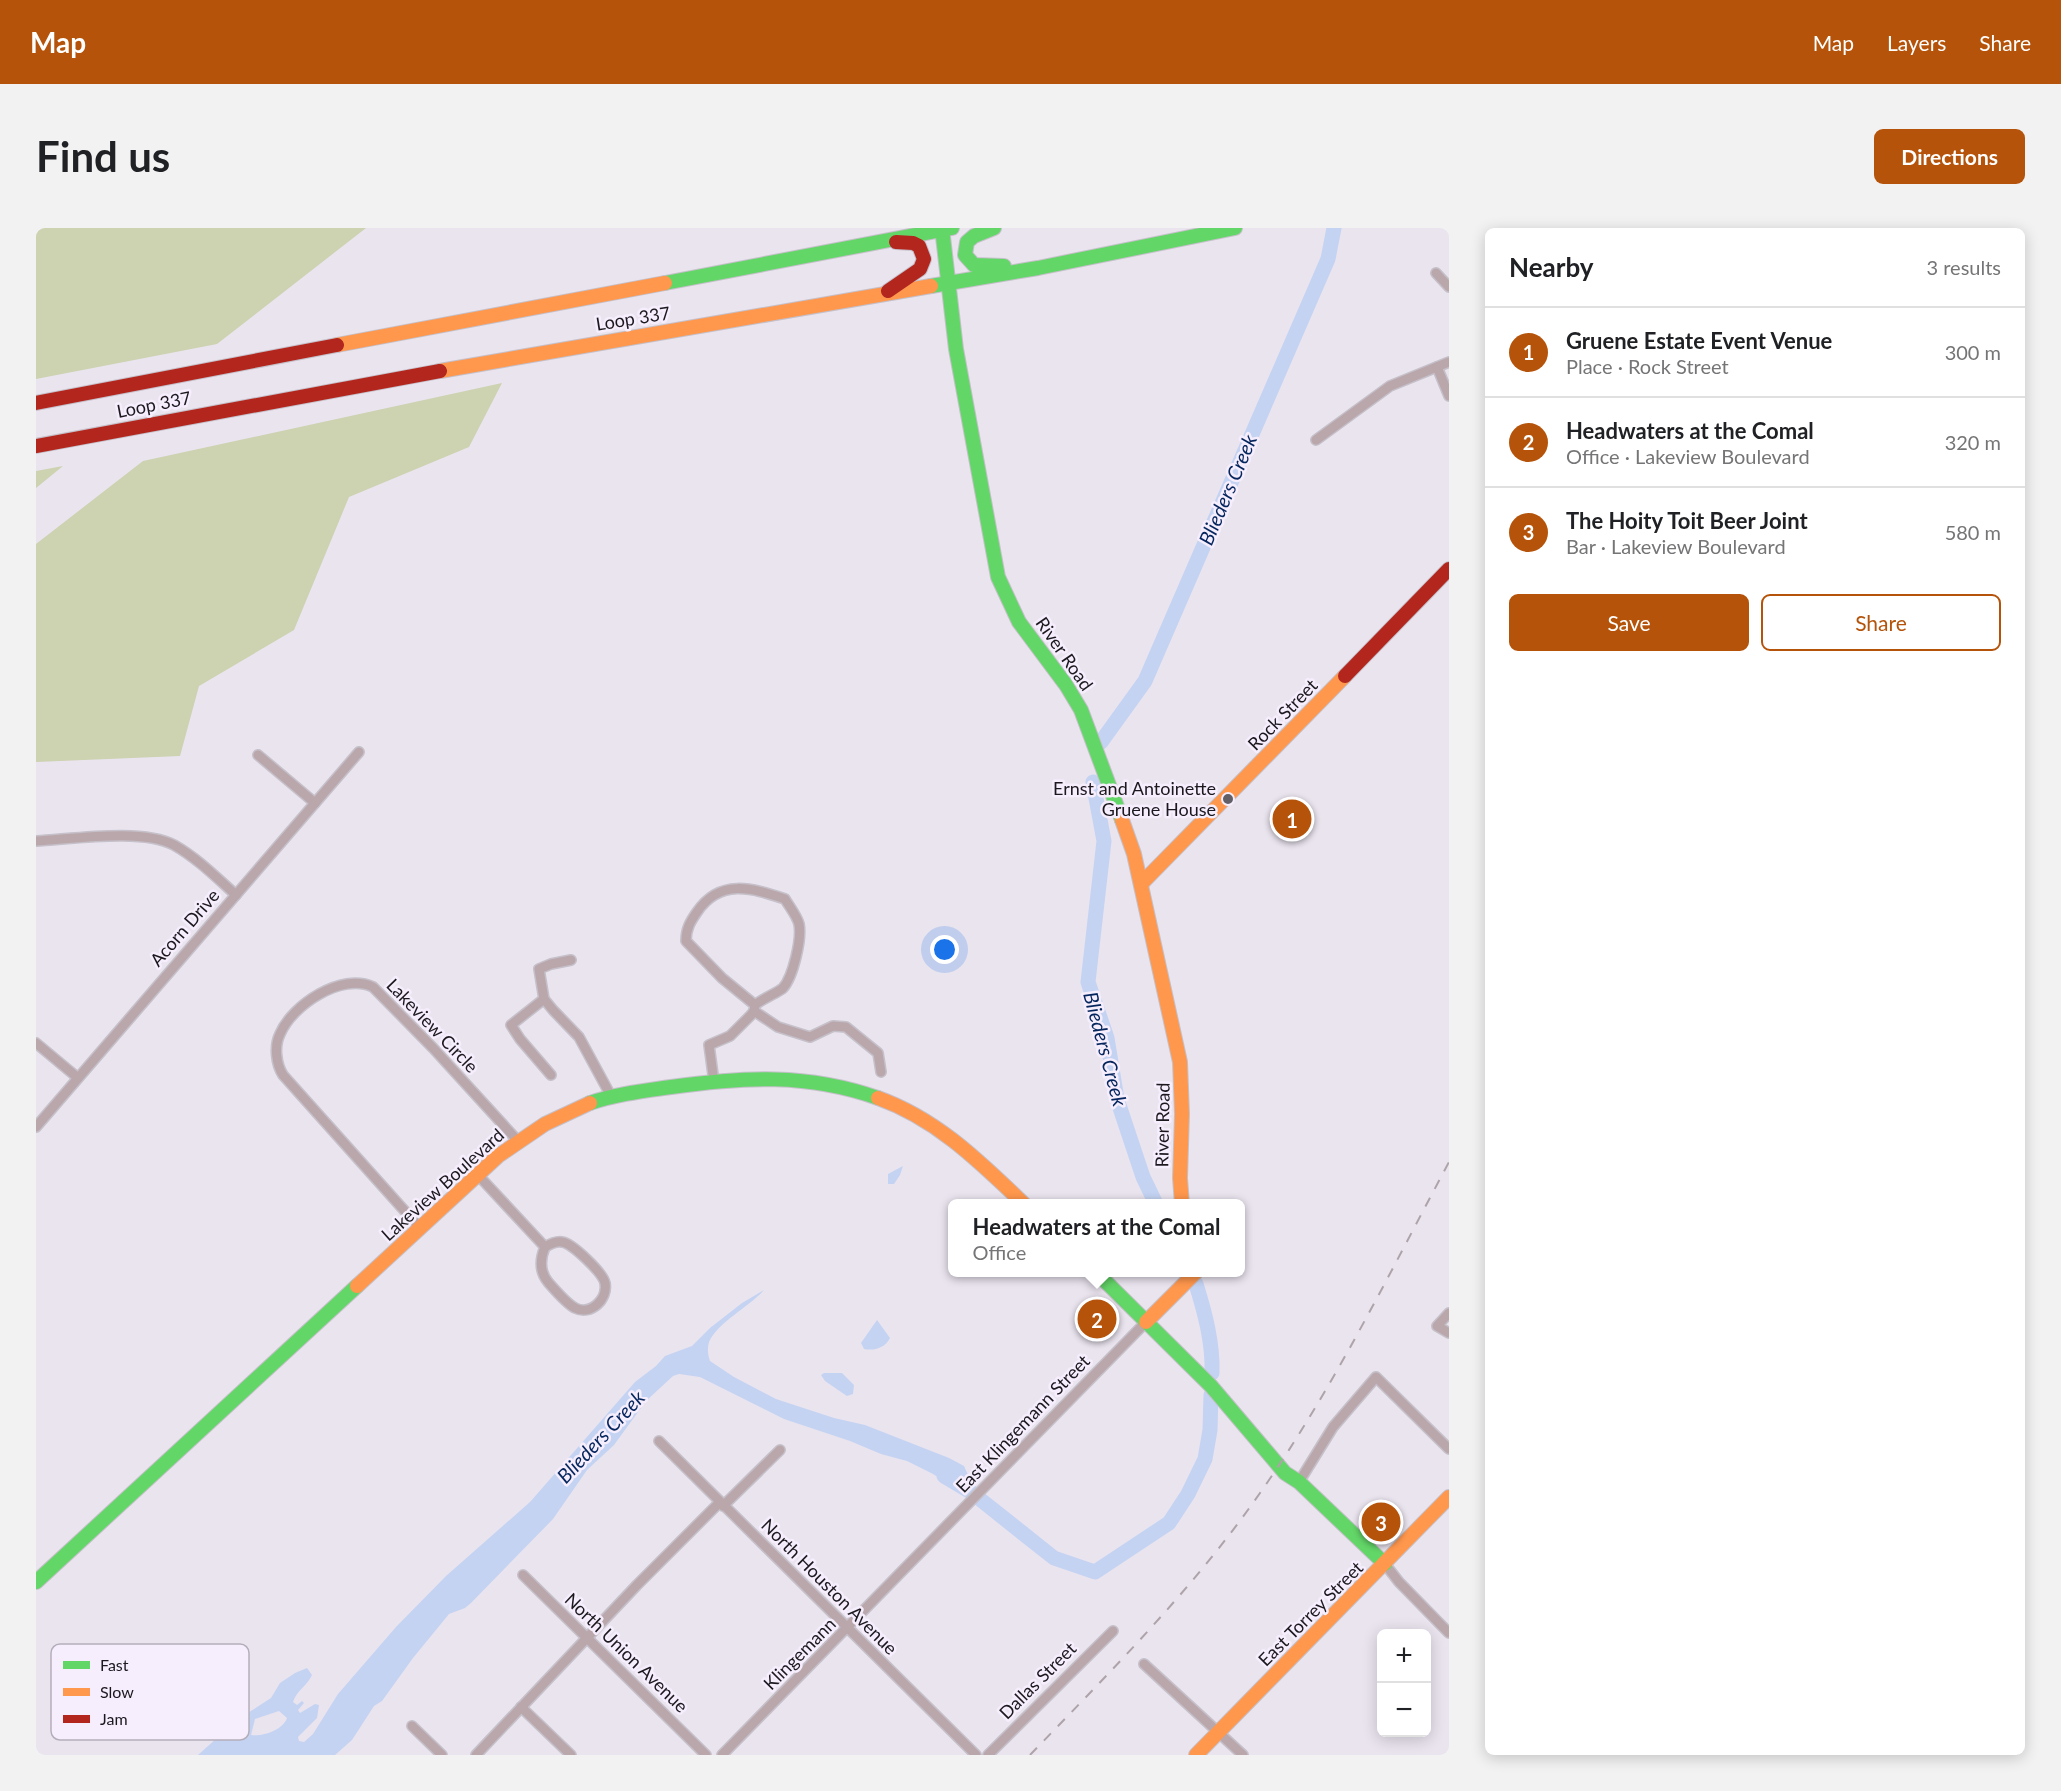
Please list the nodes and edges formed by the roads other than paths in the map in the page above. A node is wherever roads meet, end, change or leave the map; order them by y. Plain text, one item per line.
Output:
1 (994, 228) edge
2 (1235, 228) edge
3 (945, 229) edge
4 (884, 241) junction
5 (1046, 266) junction
6 (1436, 273) dead end
7 (948, 283) junction
8 (1449, 287) edge
9 (880, 296) junction
10 (1449, 362) edge
11 (1437, 367) junction
12 (1449, 396) edge
13 (36, 403) edge
14 (1316, 440) dead end
15 (36, 446) edge
16 (1449, 569) edge
17 (359, 752) dead end
18 (258, 755) dead end
19 (315, 803) junction
20 (36, 841) edge
21 (1141, 884) junction
22 (236, 895) junction
23 (571, 960) dead end
24 (544, 999) junction
25 (754, 1008) junction
26 (36, 1043) edge
27 (881, 1072) dead end
28 (551, 1075) dead end
29 (78, 1078) junction
30 (714, 1082) junction
31 (611, 1096) junction
32 (36, 1127) edge
33 (518, 1141) junction
34 (477, 1175) junction
35 (1019, 1199) edge
36 (1182, 1199) edge
37 (420, 1228) junction
38 (545, 1247) junction
39 (1101, 1277) edge
40 (1191, 1277) edge
41 (1449, 1313) edge
42 (1146, 1322) junction
43 (1449, 1333) edge
44 (659, 1441) dead end
45 (1449, 1449) edge
46 (780, 1450) dead end
47 (1299, 1482) junction
48 (1449, 1497) edge
49 (721, 1504) junction
50 (950, 1523) joint
51 (1385, 1564) junction
52 (523, 1575) dead end
53 (36, 1582) edge
54 (849, 1628) junction
55 (1113, 1631) dead end
56 (1449, 1633) edge
57 (587, 1640) junction
58 (1144, 1664) dead end
59 (521, 1707) junction
60 (412, 1726) dead end
61 (1219, 1732) junction
62 (442, 1755) edge
63 (476, 1755) edge
64 (571, 1755) edge
65 (706, 1755) edge
66 (722, 1755) edge
67 (976, 1755) edge
68 (988, 1755) edge
69 (1196, 1755) edge
70 (1243, 1755) edge

1 - 5 street
2 - 5 street, Loop 337
3 - 4 street, Loop 337
3 - 7 street, River Road
4 - 9 street
4 - 13 street, Loop 337
5 - 7 street, Loop 337
6 - 8 street
7 - 9 street, Loop 337
7 - 21 street, River Road
9 - 15 street, Loop 337
10 - 11 street
11 - 12 street
11 - 14 street
16 - 21 street, Rock Street
17 - 19 street, Acorn Drive
18 - 19 street
19 - 22 street, Acorn Drive
20 - 22 street
21 - 36 street, River Road
22 - 29 street, Acorn Drive
23 - 24 street
24 - 28 street
24 - 31 street
25 - 25 street
25 - 27 street
25 - 30 street
26 - 29 street
29 - 32 street, Acorn Drive
30 - 31 street, Lakeview Boulevard
30 - 35 street, Lakeview Boulevard
31 - 33 street, Lakeview Boulevard
33 - 34 street, Lakeview Boulevard
33 - 37 street, Lakeview Circle
34 - 37 street, Lakeview Boulevard
34 - 38 street
37 - 53 street, Lakeview Boulevard
38 - 38 street
39 - 42 street
40 - 42 street
41 - 43 street
42 - 47 street
42 - 50 street, East Klingemann Street
44 - 49 street, North Houston Avenue
45 - 47 street
46 - 49 street
47 - 51 street
48 - 51 street, East Torrey Street
49 - 54 street, North Houston Avenue
49 - 57 street
50 - 54 street, Klingemann
51 - 56 street
51 - 61 street, East Torrey Street
52 - 57 street, North Union Avenue
54 - 66 street, Klingemann
54 - 67 street, North Houston Avenue
55 - 68 street, Dallas Street
57 - 59 street
57 - 65 street, North Union Avenue
58 - 61 street
59 - 63 street
59 - 64 street
60 - 62 street
61 - 69 street, East Torrey Street
61 - 70 street

